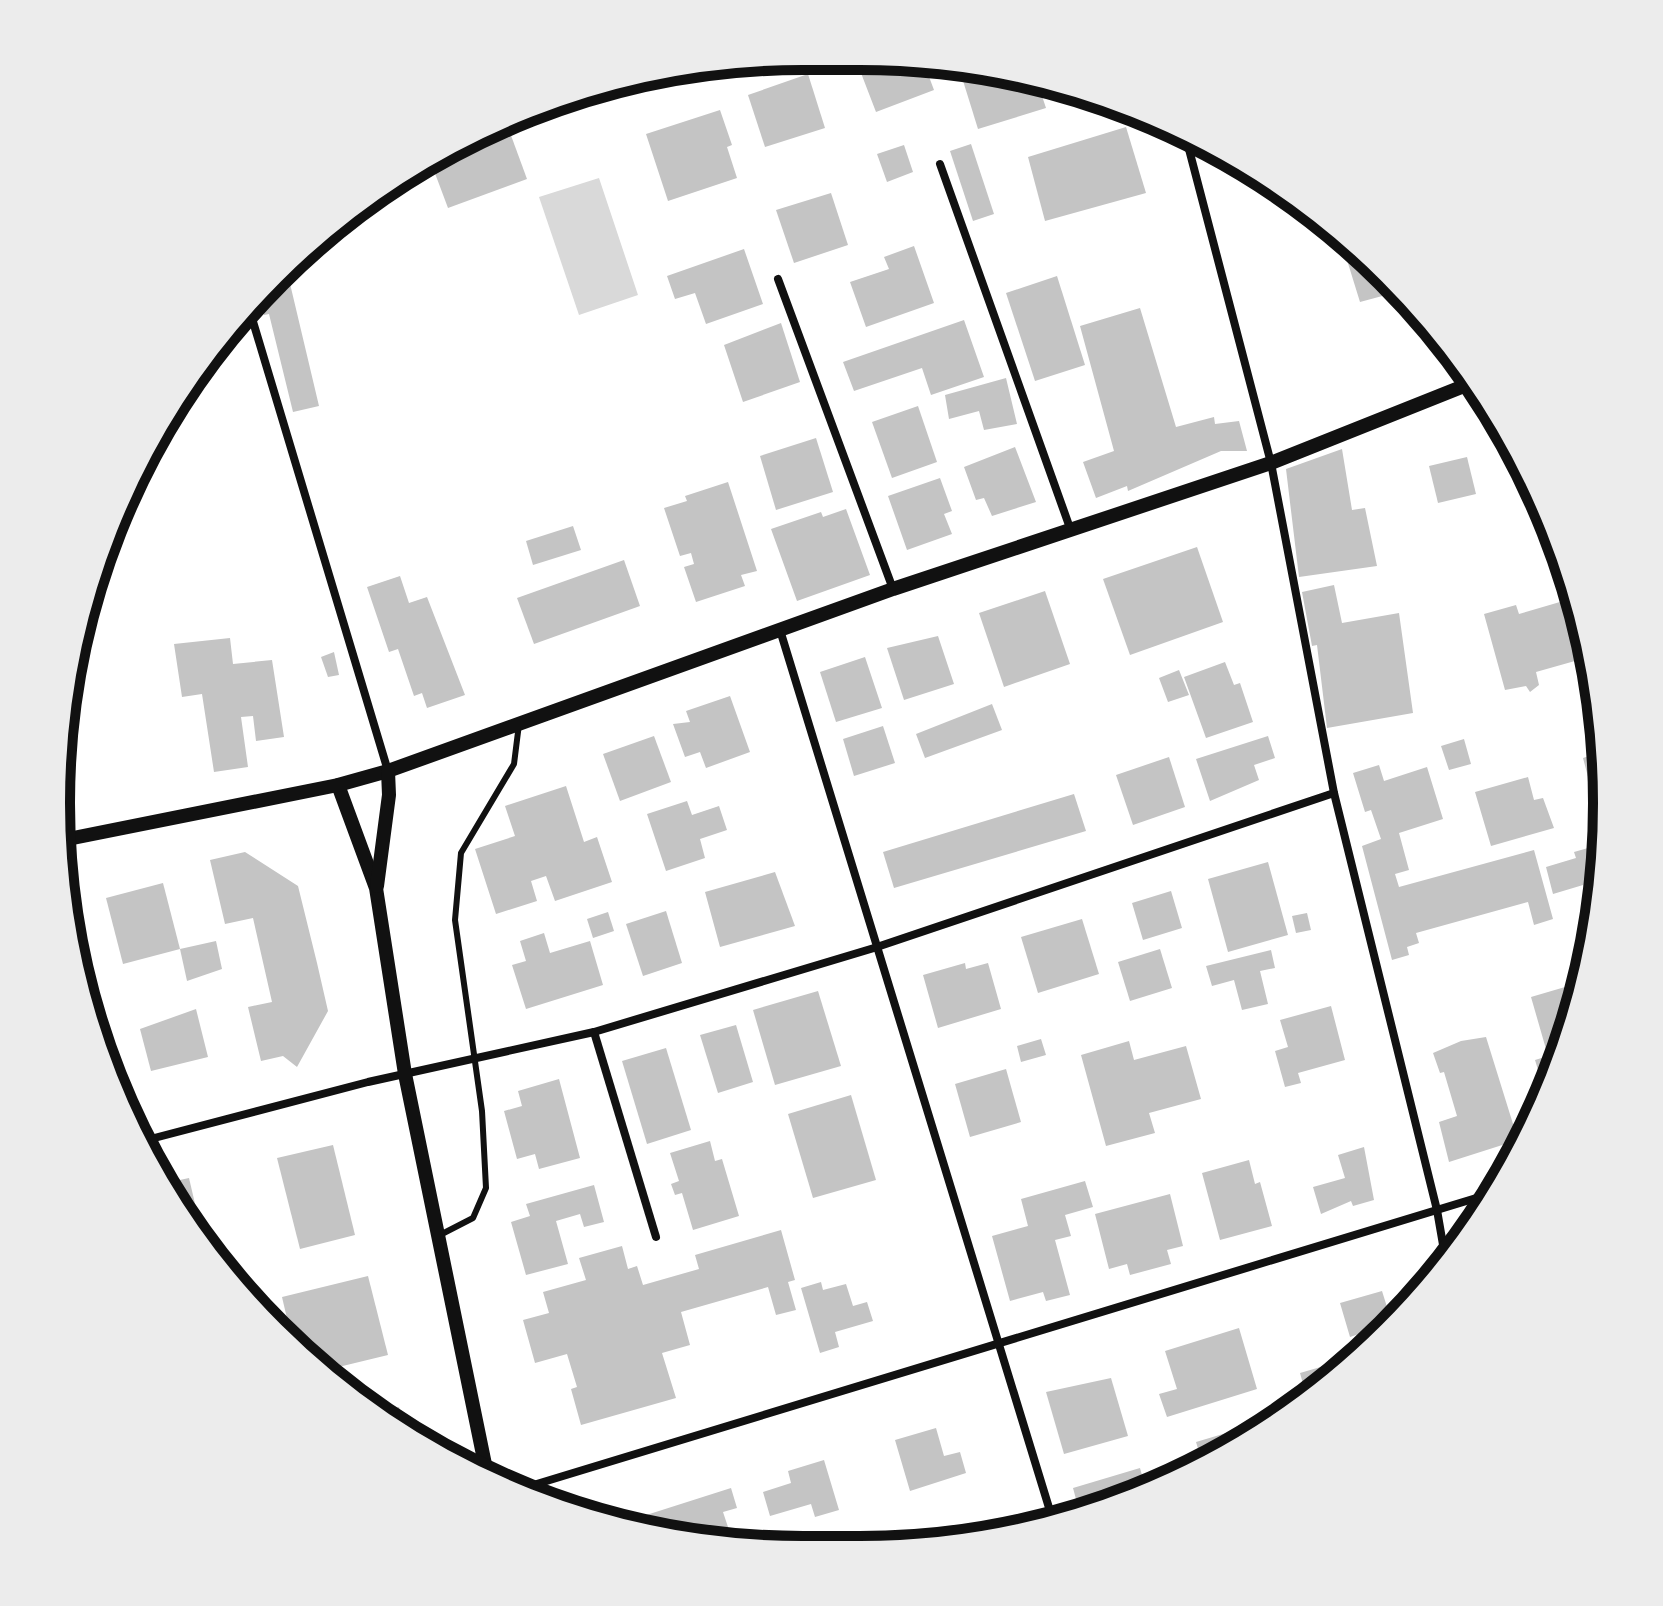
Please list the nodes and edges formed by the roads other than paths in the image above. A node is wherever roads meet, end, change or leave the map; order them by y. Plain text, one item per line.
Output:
1 (1189, 148) edge
2 (940, 164) dead end
3 (778, 279) dead end
4 (252, 320) edge
5 (1462, 387) edge
6 (1271, 463) junction
7 (1070, 528) junction
8 (893, 589) junction
9 (780, 630) junction
10 (519, 724) junction
11 (388, 771) junction
12 (338, 785) junction
13 (1334, 793) junction
14 (71, 838) edge
15 (376, 888) junction
16 (874, 948) junction
17 (594, 1032) junction
18 (475, 1060) junction
19 (405, 1074) junction
20 (152, 1139) edge
21 (1477, 1198) edge
22 (1437, 1210) junction
23 (437, 1237) junction
24 (656, 1237) dead end
25 (1443, 1247) edge
26 (1000, 1342) junction
27 (485, 1463) edge
28 (534, 1485) edge
29 (1050, 1511) edge

1 - 6 street
2 - 7 street
3 - 8 street
4 - 11 street
5 - 6 street
6 - 7 street
6 - 13 street
7 - 8 street
8 - 9 street
9 - 10 street
9 - 16 street
10 - 11 street
10 - 18 lane
11 - 12 street
11 - 15 street
12 - 14 street
12 - 15 street
13 - 16 street
13 - 22 street
15 - 19 street
16 - 17 street
16 - 26 street
17 - 18 street
17 - 24 street
18 - 19 street
18 - 23 lane
19 - 20 street
19 - 23 street
21 - 22 street
22 - 25 street
22 - 26 street
23 - 27 street
26 - 28 street
26 - 29 street

